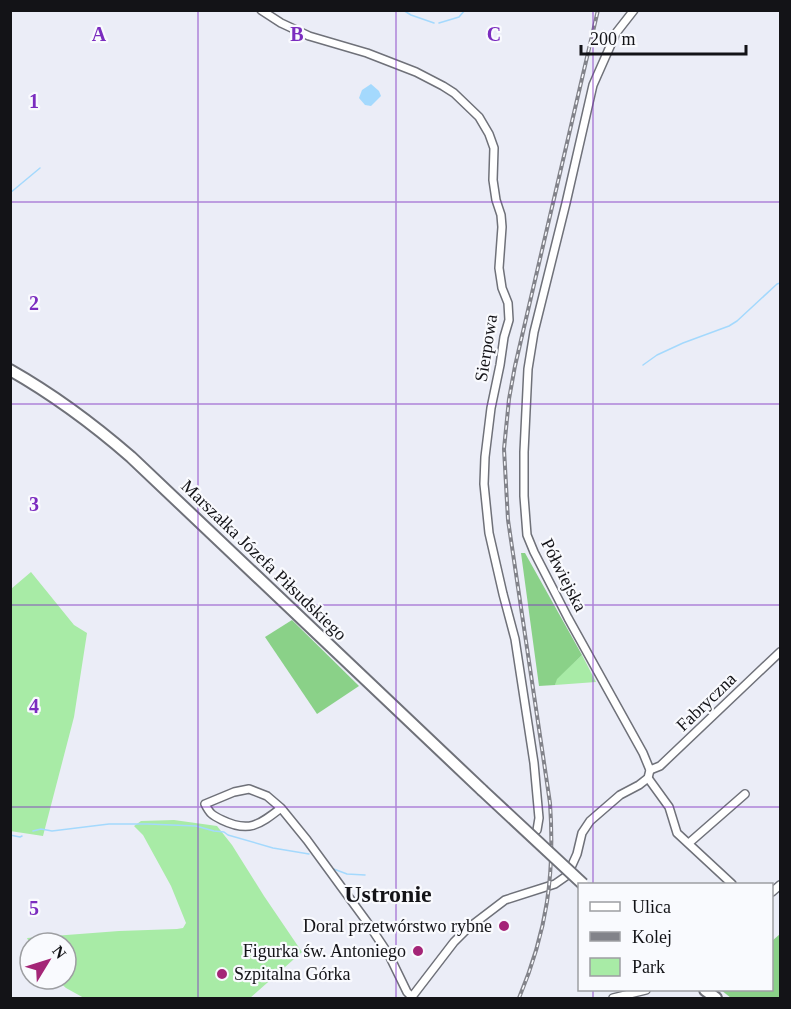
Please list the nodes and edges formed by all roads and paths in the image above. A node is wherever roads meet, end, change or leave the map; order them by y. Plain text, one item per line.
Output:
1 (261, 10) edge
2 (634, 10) edge
3 (10, 370) edge
4 (780, 652) edge
5 (649, 774) junction
6 (745, 794) dead end
7 (281, 808) junction
8 (537, 830) dead end
9 (689, 843) junction
10 (581, 883) edge
11 (730, 883) edge
12 (642, 991) edge
13 (411, 998) edge
14 (613, 999) edge

1 - 8 street, Sierpowa
2 - 5 street, Półwiejska
3 - 10 highway, Marszałka Józefa Piłsudskiego, bridge
4 - 5 street, Fabryczna
5 - 9 street, Półwiejska
5 - 13 street
6 - 9 street
7 - 7 street
7 - 13 street
9 - 11 street, Półwiejska
12 - 14 street

